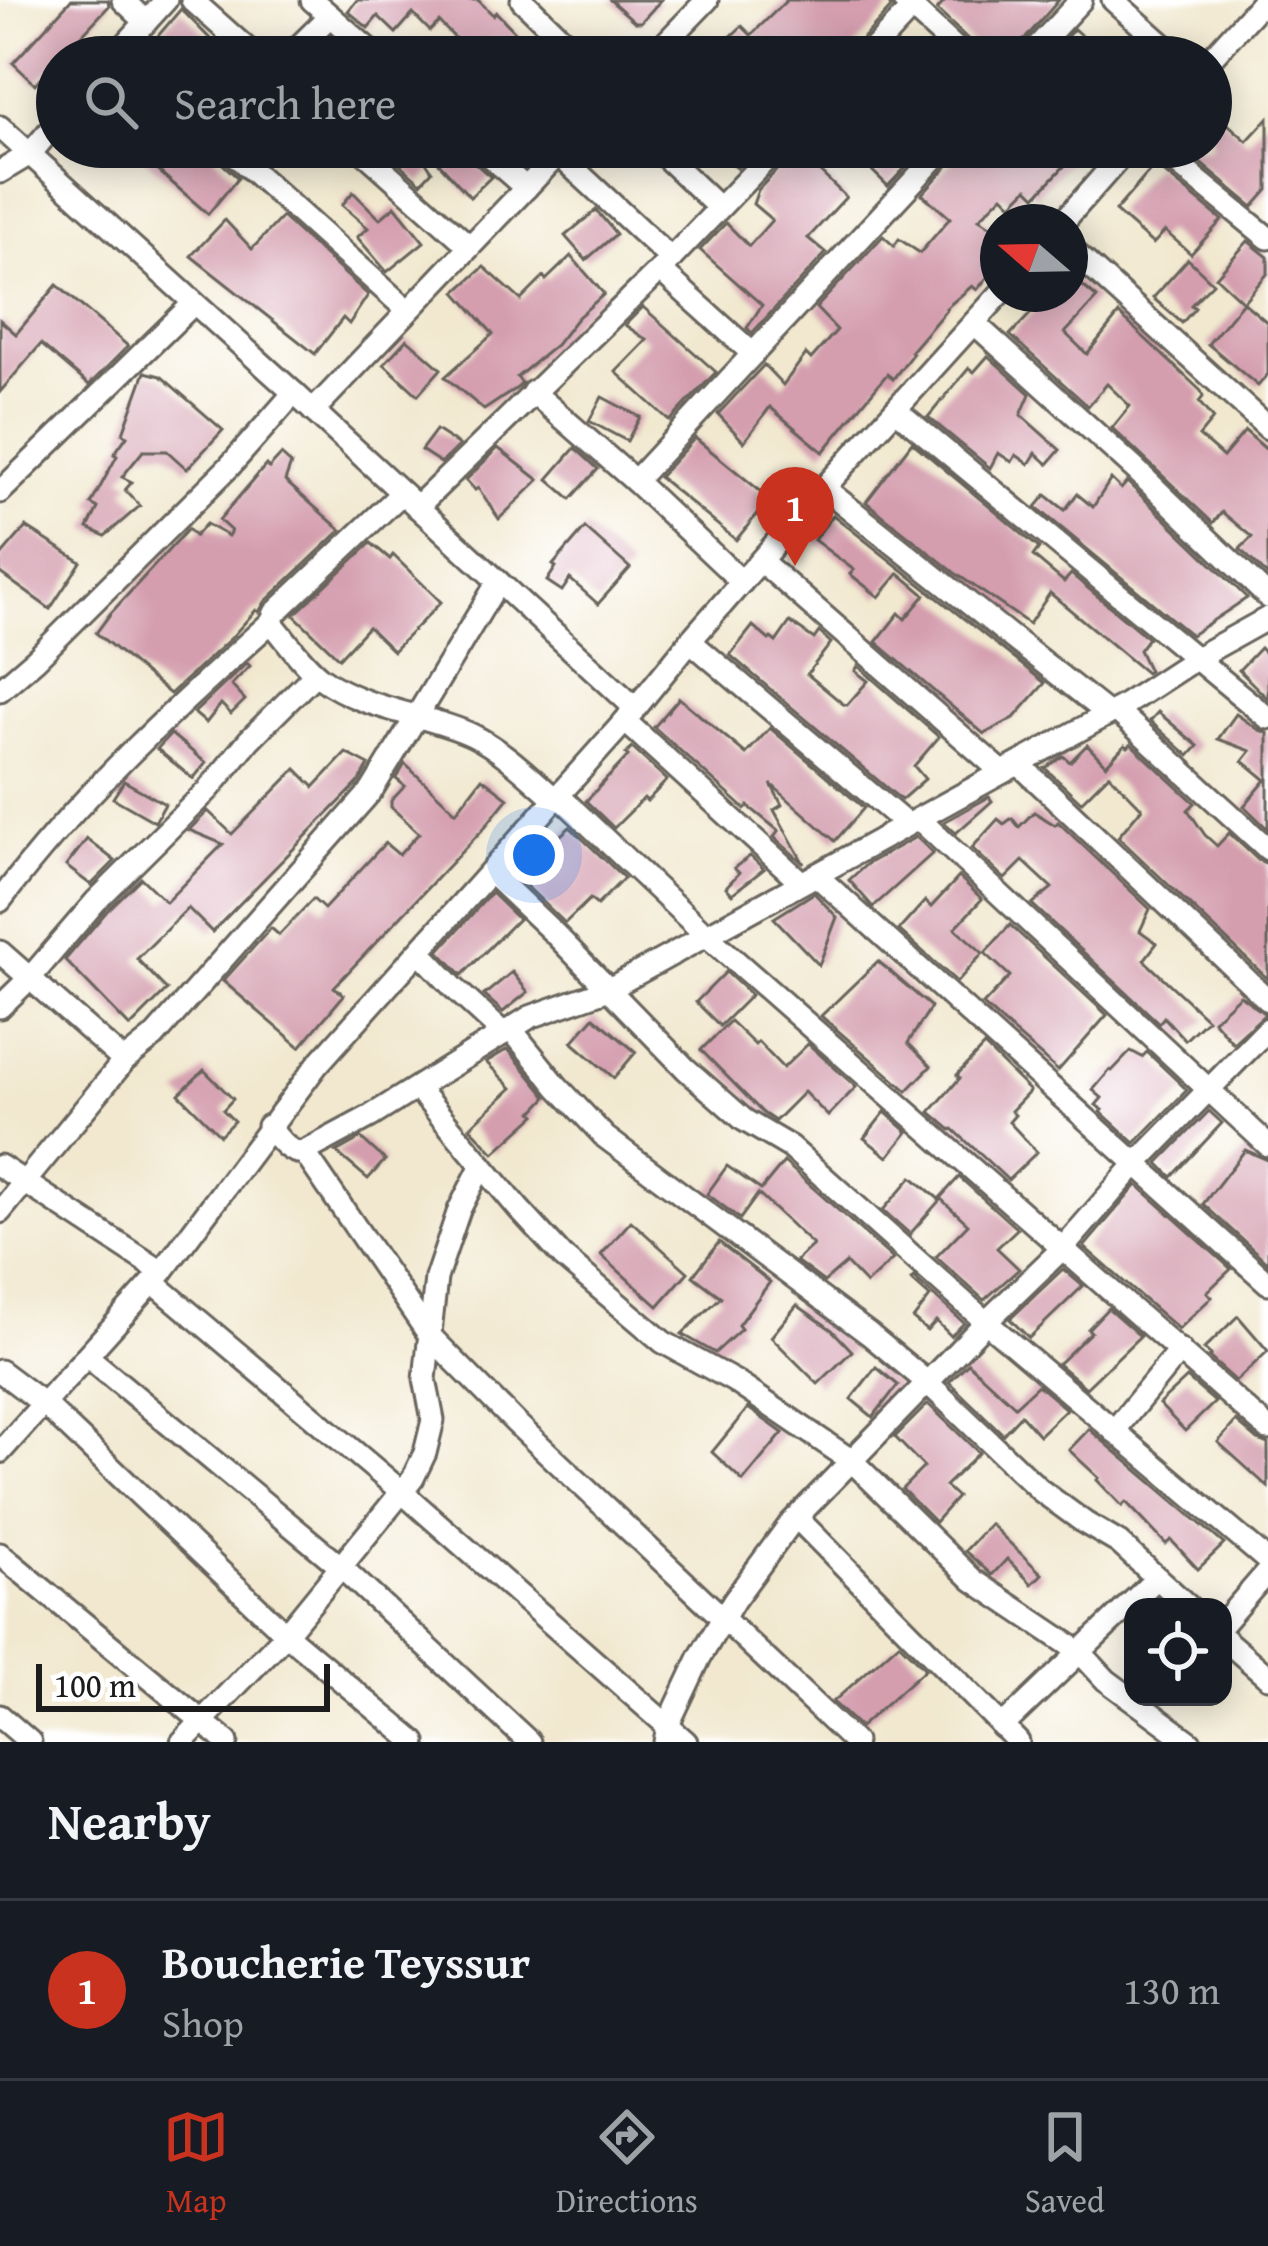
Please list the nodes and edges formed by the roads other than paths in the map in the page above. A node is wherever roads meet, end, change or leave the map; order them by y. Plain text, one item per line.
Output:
1 (123, 0) edge
2 (166, 0) edge
3 (192, 0) edge
4 (312, 0) edge
5 (707, 0) edge
6 (1081, 0) edge
7 (1113, 0) edge
8 (1264, 0) edge
9 (528, 2) edge
10 (907, 4) edge
11 (330, 16) junction
12 (146, 22) junction
13 (135, 36) edge
14 (232, 36) edge
15 (310, 36) edge
16 (353, 36) edge
17 (561, 36) edge
18 (672, 36) edge
19 (882, 36) edge
20 (942, 36) edge
21 (1048, 36) edge
22 (1153, 36) edge
23 (1231, 36) edge
24 (0, 127) edge
25 (36, 146) edge
26 (29, 154) junction
27 (36, 160) edge
28 (44, 168) edge
29 (249, 168) edge
30 (382, 168) edge
31 (503, 168) edge
32 (544, 168) edge
33 (577, 168) edge
34 (677, 168) edge
35 (757, 168) edge
36 (925, 168) edge
37 (1111, 168) edge
38 (1182, 168) edge
39 (0, 172) edge
40 (526, 188) junction
41 (1079, 204) edge
42 (1268, 206) edge
43 (718, 208) junction
44 (1259, 232) edge
45 (469, 246) junction
46 (665, 264) junction
47 (1088, 264) edge
48 (194, 304) junction
49 (407, 310) junction
50 (984, 312) edge
51 (974, 323) junction
52 (753, 353) junction
53 (533, 392) junction
54 (294, 393) junction
55 (896, 410) junction
56 (314, 411) junction
57 (1264, 416) edge
58 (0, 456) edge
59 (20, 470) junction
60 (635, 481) junction
61 (824, 488) junction
62 (0, 492) edge
63 (409, 500) junction
64 (761, 561) junction
65 (498, 582) junction
66 (742, 582) junction
67 (1268, 597) edge
68 (1268, 618) edge
69 (271, 622) junction
70 (690, 641) junction
71 (1198, 657) junction
72 (315, 674) junction
73 (0, 690) edge
74 (1112, 712) junction
75 (630, 714) junction
76 (415, 716) junction
77 (1268, 718) edge
78 (1011, 768) junction
79 (556, 796) junction
80 (913, 822) junction
81 (1268, 849) edge
82 (490, 872) junction
83 (808, 878) junction
84 (0, 901) edge
85 (706, 934) junction
86 (0, 952) edge
87 (420, 952) junction
88 (30, 978) junction
89 (609, 989) junction
90 (1268, 1000) edge
91 (0, 1007) edge
92 (1268, 1029) edge
93 (508, 1031) junction
94 (124, 1061) junction
95 (417, 1088) junction
96 (1206, 1090) junction
97 (268, 1126) junction
98 (1268, 1145) edge
99 (304, 1152) junction
100 (1136, 1163) junction
101 (0, 1166) edge
102 (482, 1166) junction
103 (25, 1181) junction
104 (0, 1212) edge
105 (1064, 1247) junction
106 (157, 1277) junction
107 (1268, 1283) edge
108 (986, 1322) junction
109 (430, 1336) junction
110 (1180, 1350) junction
111 (87, 1356) junction
112 (0, 1371) edge
113 (928, 1383) junction
114 (44, 1404) junction
115 (1268, 1429) edge
116 (1114, 1430) junction
117 (0, 1452) edge
118 (852, 1461) junction
119 (402, 1492) junction
120 (797, 1518) junction
121 (0, 1555) edge
122 (1268, 1561) edge
123 (341, 1567) junction
124 (1268, 1570) edge
125 (1157, 1578) junction
126 (1179, 1598) edge
127 (1232, 1612) edge
128 (723, 1618) junction
129 (286, 1634) junction
130 (1232, 1646) edge
131 (1080, 1652) junction
132 (1268, 1677) edge
133 (1124, 1688) edge
134 (1159, 1706) edge
135 (0, 1716) edge
136 (202, 1721) junction
137 (666, 1734) edge
138 (1010, 1734) edge
139 (30, 1742) edge
140 (182, 1742) edge
141 (226, 1742) edge
142 (415, 1742) edge
143 (529, 1742) edge
144 (686, 1742) edge
145 (854, 1742) edge
146 (1190, 1742) edge

1 - 12 street
2 - 12 street
3 - 14 street
4 - 11 street
5 - 18 street
6 - 21 street
7 - 22 street
8 - 23 street
9 - 17 street
10 - 19 street
10 - 20 street
11 - 15 street
11 - 16 street
12 - 13 street
24 - 26 street
25 - 26 street
26 - 27 street
26 - 39 street
28 - 48 street
29 - 49 street
30 - 45 street
31 - 40 street
32 - 40 street
33 - 46 street
34 - 43 street
35 - 43 street
36 - 52 street
37 - 41 street
38 - 44 street
40 - 45 street
42 - 44 street
43 - 46 street
45 - 49 street
46 - 52 street
46 - 53 street
47 - 57 street
48 - 54 street
48 - 59 street
49 - 56 street
50 - 51 street
51 - 55 street
51 - 67 street
52 - 60 street
53 - 60 street
53 - 63 street
54 - 56 street
54 - 73 street
55 - 61 street
55 - 71 street
56 - 63 street
58 - 59 street
59 - 62 street
60 - 66 street
61 - 64 street
61 - 74 street
63 - 65 street
63 - 69 street
64 - 66 street
64 - 78 street
65 - 75 street
65 - 76 street
66 - 70 street
68 - 71 street
69 - 72 street
69 - 84 street
70 - 75 street
70 - 80 street
71 - 74 street
71 - 77 street
72 - 76 street
72 - 88 street
74 - 78 street
74 - 81 street
75 - 79 street
75 - 83 street
76 - 79 street
76 - 94 street
78 - 80 street
78 - 90 street
79 - 82 street
79 - 85 street
80 - 83 street
80 - 96 street
82 - 87 street
82 - 89 street
83 - 85 street
83 - 100 street
85 - 89 street
85 - 105 street
86 - 88 street
87 - 93 street
87 - 97 street
88 - 91 street
88 - 94 street
89 - 93 street
89 - 108 street
92 - 96 street
93 - 95 street
93 - 113 street
94 - 103 street
95 - 99 street
95 - 102 street
96 - 98 street
96 - 100 street
97 - 99 street
97 - 106 street
99 - 109 street
100 - 105 street
100 - 107 street
101 - 103 street
102 - 109 street
102 - 118 street
103 - 104 street
103 - 106 street
105 - 108 street
105 - 110 street
106 - 111 street
106 - 119 street
108 - 113 street
108 - 116 street
109 - 119 street
109 - 128 street
110 - 115 street
110 - 116 street
111 - 114 street
111 - 123 street
112 - 114 street
113 - 118 street
113 - 125 street
114 - 117 street
114 - 129 street
116 - 122 street
118 - 120 street
118 - 131 street
119 - 123 street
119 - 137 street
120 - 128 street
120 - 138 street
121 - 136 street
123 - 129 street
123 - 143 street
124 - 127 street
125 - 126 street
125 - 131 street
128 - 137 street
128 - 145 street
129 - 136 street
129 - 142 street
130 - 132 street
131 - 133 street
131 - 138 street
134 - 146 street
135 - 139 street
136 - 140 street
136 - 141 street
137 - 144 street

